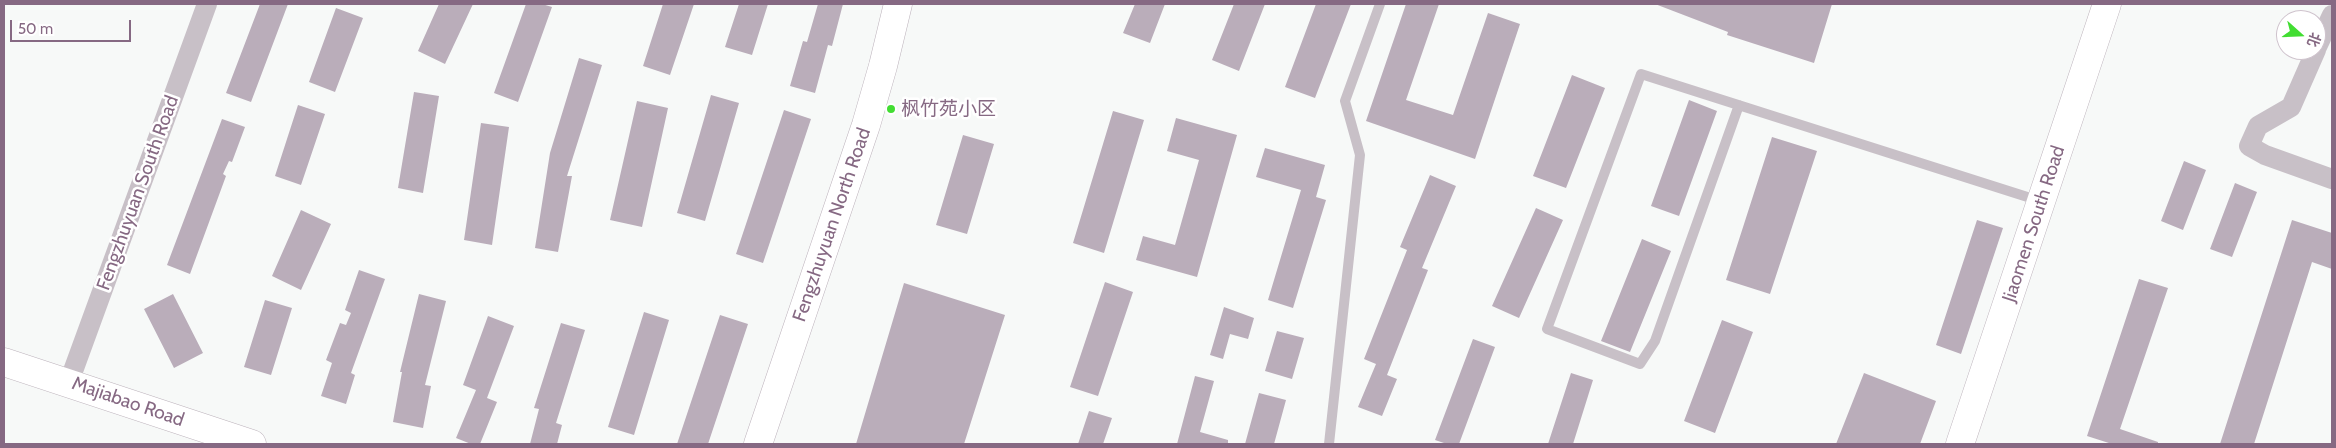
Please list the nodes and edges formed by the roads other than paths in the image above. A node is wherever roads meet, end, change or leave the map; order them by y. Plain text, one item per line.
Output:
1 (207, 4) edge
2 (898, 4) edge
3 (1380, 4) edge
4 (2107, 4) edge
5 (2332, 15) edge
6 (2326, 28) edge
7 (2312, 60) edge
8 (1739, 105) junction
9 (2332, 179) edge
10 (2041, 202) junction
11 (4, 362) edge
12 (69, 382) junction
13 (252, 444) edge
14 (758, 444) edge
15 (1329, 444) edge
16 (1960, 444) edge

1 - 12 street, Fengzhuyuan South Road
2 - 14 street, Fengzhuyuan North Road
3 - 15 lane
4 - 10 street, Jiaomen South Road
5 - 6 street
7 - 9 street
8 - 8 lane
8 - 10 lane
10 - 16 street, Jiaomen South Road
11 - 12 street, Majiabao Road
12 - 13 street, Majiabao Road

